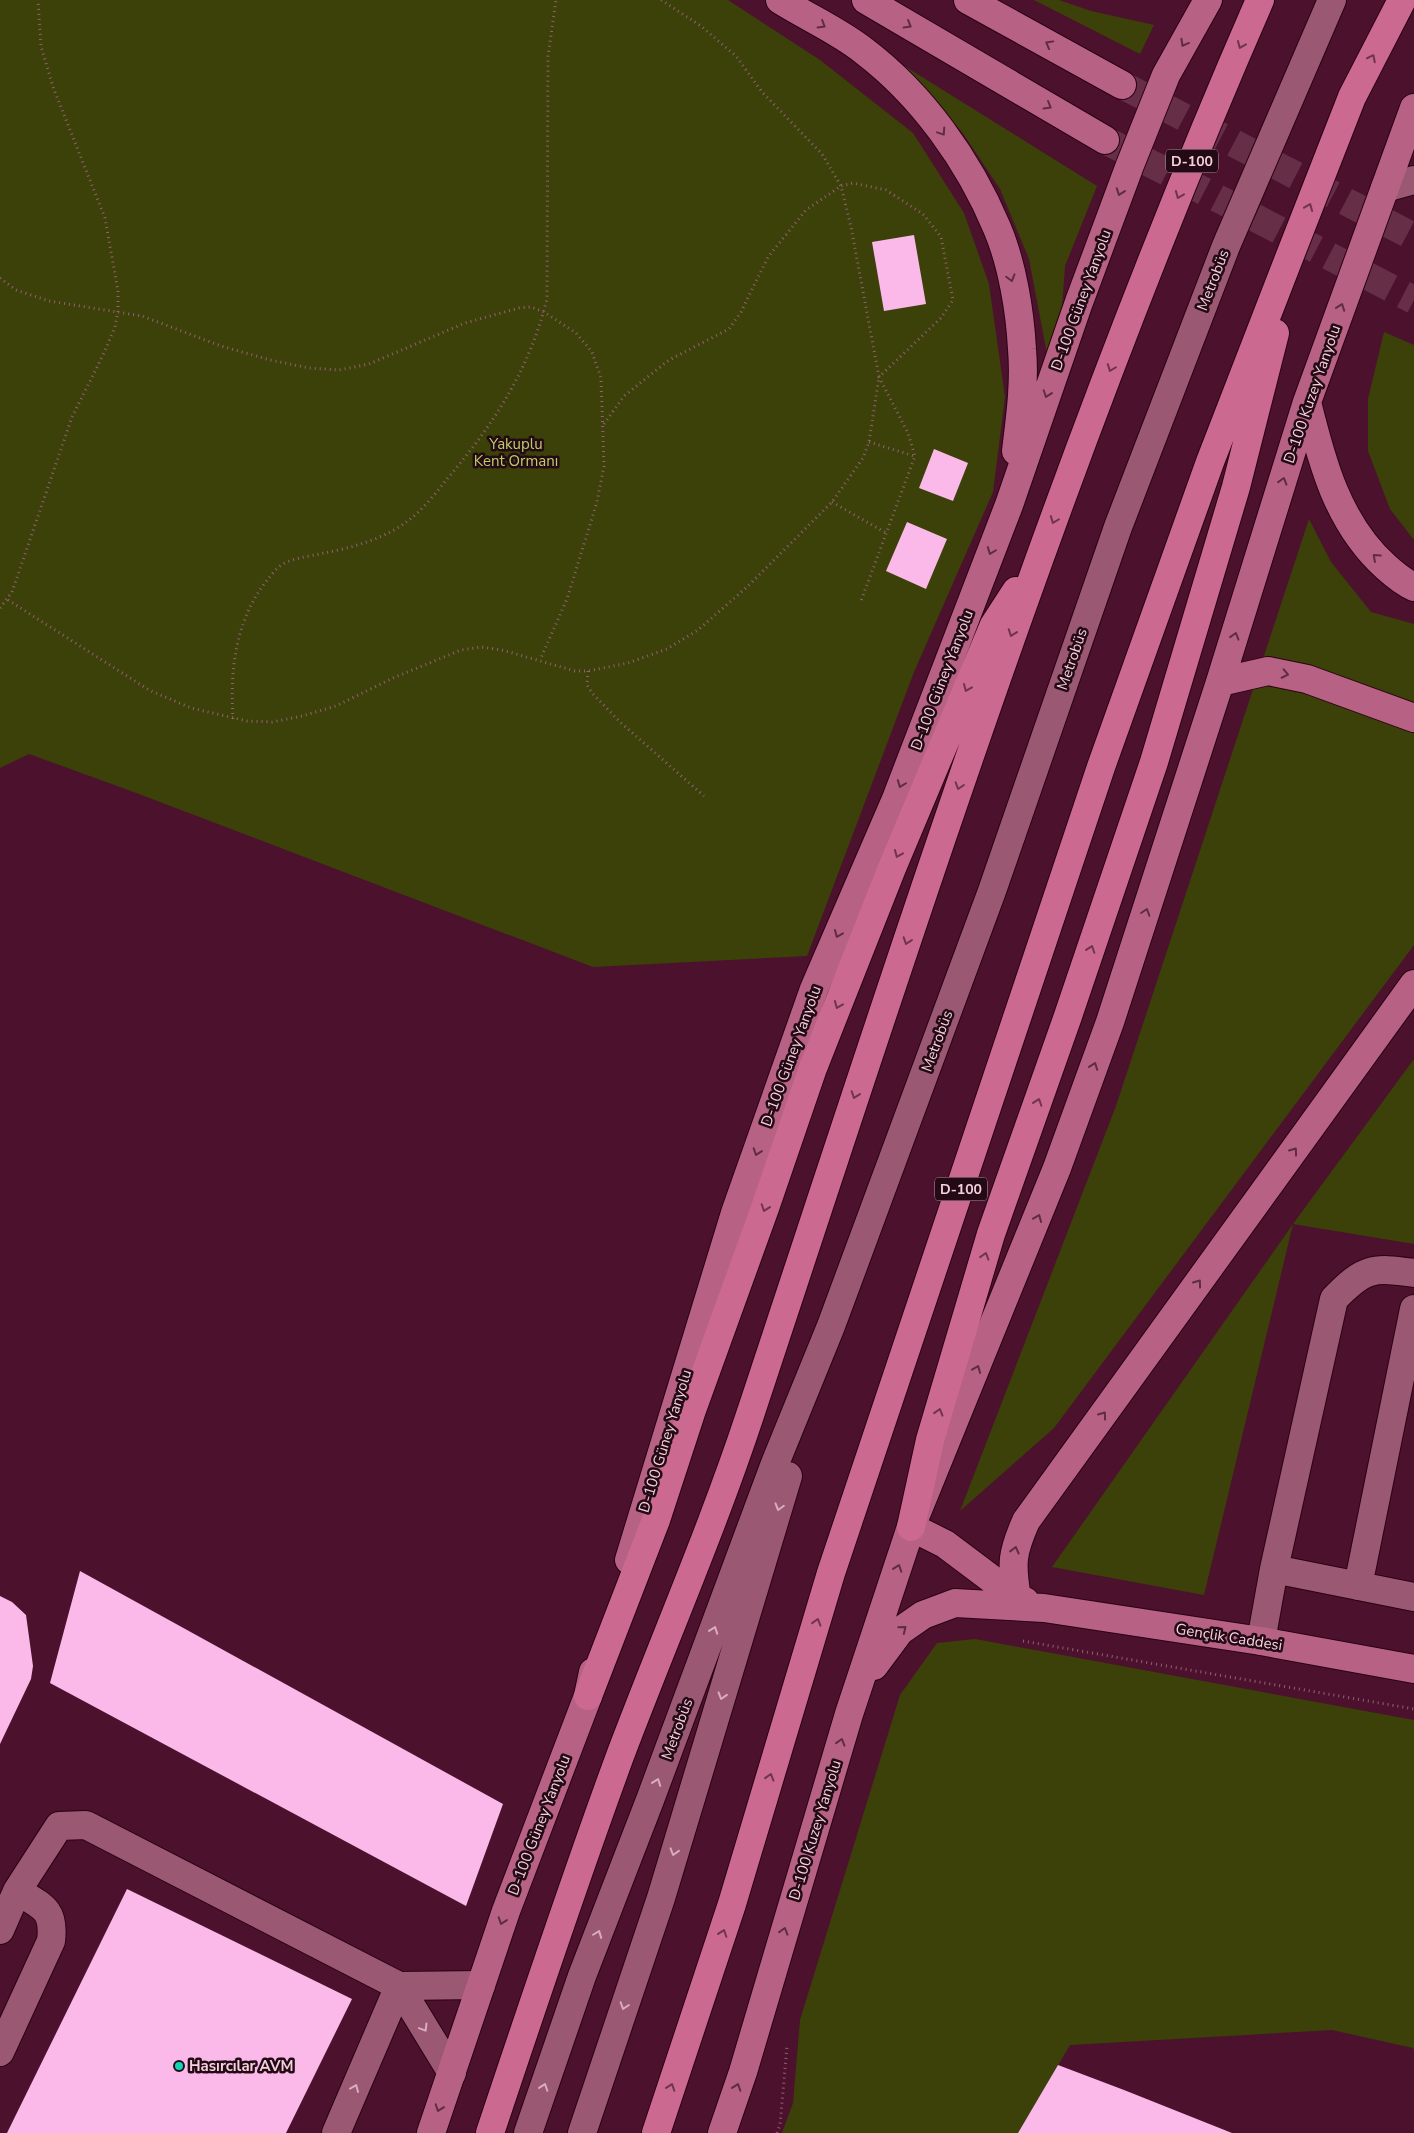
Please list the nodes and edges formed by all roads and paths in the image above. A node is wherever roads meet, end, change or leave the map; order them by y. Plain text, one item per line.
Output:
1 (38, 0) edge
2 (556, 0) edge
3 (661, 0) edge
4 (780, 0) edge
5 (866, 0) edge
6 (968, 0) edge
7 (1208, 0) edge
8 (1260, 0) edge
9 (1332, 0) edge
10 (1402, 0) edge
11 (1122, 85) tunnel mouth
12 (1414, 108) edge
13 (1105, 140) tunnel mouth
14 (1407, 152) edge
15 (1414, 180) edge
16 (841, 186) junction
17 (1385, 188) junction
18 (1291, 253) junction
19 (0, 278) edge
20 (118, 311) junction
21 (544, 312) junction
22 (879, 377) junction
23 (1307, 402) junction
24 (604, 424) junction
25 (869, 442) junction
26 (915, 456) junction
27 (832, 502) junction
28 (1009, 506) junction
29 (886, 533) junction
30 (1041, 554) junction
31 (1414, 587) edge
32 (8, 600) junction
33 (861, 601) dead end
34 (0, 608) edge
35 (540, 660) junction
36 (588, 671) junction
37 (1220, 682) junction
38 (233, 718) junction
39 (1414, 718) edge
40 (704, 796) dead end
41 (1414, 984) edge
42 (1414, 1273) edge
43 (1414, 1308) edge
44 (831, 1326) junction
45 (912, 1527) junction
46 (1274, 1569) junction
47 (1358, 1586) junction
48 (1414, 1597) edge
49 (1017, 1598) junction
50 (1044, 1608) junction
51 (1022, 1641) dead end
52 (1261, 1641) junction
53 (1414, 1668) edge
54 (588, 1696) junction
55 (1414, 1709) edge
56 (849, 1714) junction
57 (17, 1891) junction
58 (0, 1930) edge
59 (481, 1985) junction
60 (399, 1986) junction
61 (787, 2038) dead end
62 (0, 2052) edge
63 (452, 2073) junction
64 (336, 2133) edge
65 (431, 2133) edge
66 (490, 2133) edge
67 (528, 2133) edge
68 (582, 2133) edge
69 (656, 2133) edge
70 (722, 2133) edge
71 (777, 2133) edge

1 - 20 path
2 - 21 path
3 - 16 path
4 -> 28 main road
5 -> 13 main road
11 -> 6 main road
7 -> 28 main road, D-100 Güney Yanyolu
8 -> 30 highway, D-100
9 - 44 lane, Metrobüs
18 -> 10 highway, D-100
12 - 14 main road, D-100 Kuzey Yanyolu
14 - 17 main road, D-100 Kuzey Yanyolu
15 - 17 lane
16 - 22 path
16 - 22 path
16 - 24 path
23 -> 17 main road, D-100 Kuzey Yanyolu
45 -> 18 highway
69 -> 18 highway, D-100
19 - 20 path
20 - 21 path
20 - 32 path
21 - 24 path
21 - 38 path
22 - 25 path
22 - 26 path
31 -> 23 main road
37 -> 23 main road, D-100 Kuzey Yanyolu
24 - 35 path
25 - 26 path
25 - 27 path
26 - 29 path
27 - 29 path
27 - 36 path
28 -> 54 main road, D-100 Güney Yanyolu
29 - 33 path
30 -> 54 highway
30 -> 66 highway, D-100
32 - 34 path
32 - 38 path
35 - 36 path
35 - 38 path
36 - 40 path
37 -> 39 main road
45 -> 37 main road, D-100 Kuzey Yanyolu
49 -> 41 main road
42 - 46 lane
43 - 47 lane
67 -> 44 lane, Metrobüs
44 -> 68 lane, Metrobüs
45 - 49 main road
56 -> 45 main road, D-100 Kuzey Yanyolu
46 - 47 lane
46 - 52 lane
47 - 48 lane
49 - 50 main road
50 - 52 main road, Gençlik Caddesi
56 -> 50 main road
51 - 55 path
52 - 53 main road, Gençlik Caddesi
54 -> 59 main road, D-100 Güney Yanyolu
70 -> 56 main road, D-100 Kuzey Yanyolu
57 - 58 lane
57 - 60 lane
57 - 62 lane
59 - 60 lane
59 - 63 main road, D-100 Güney Yanyolu
60 -> 63 lane
64 -> 60 lane
61 - 71 path
63 -> 65 main road, D-100 Güney Yanyolu

